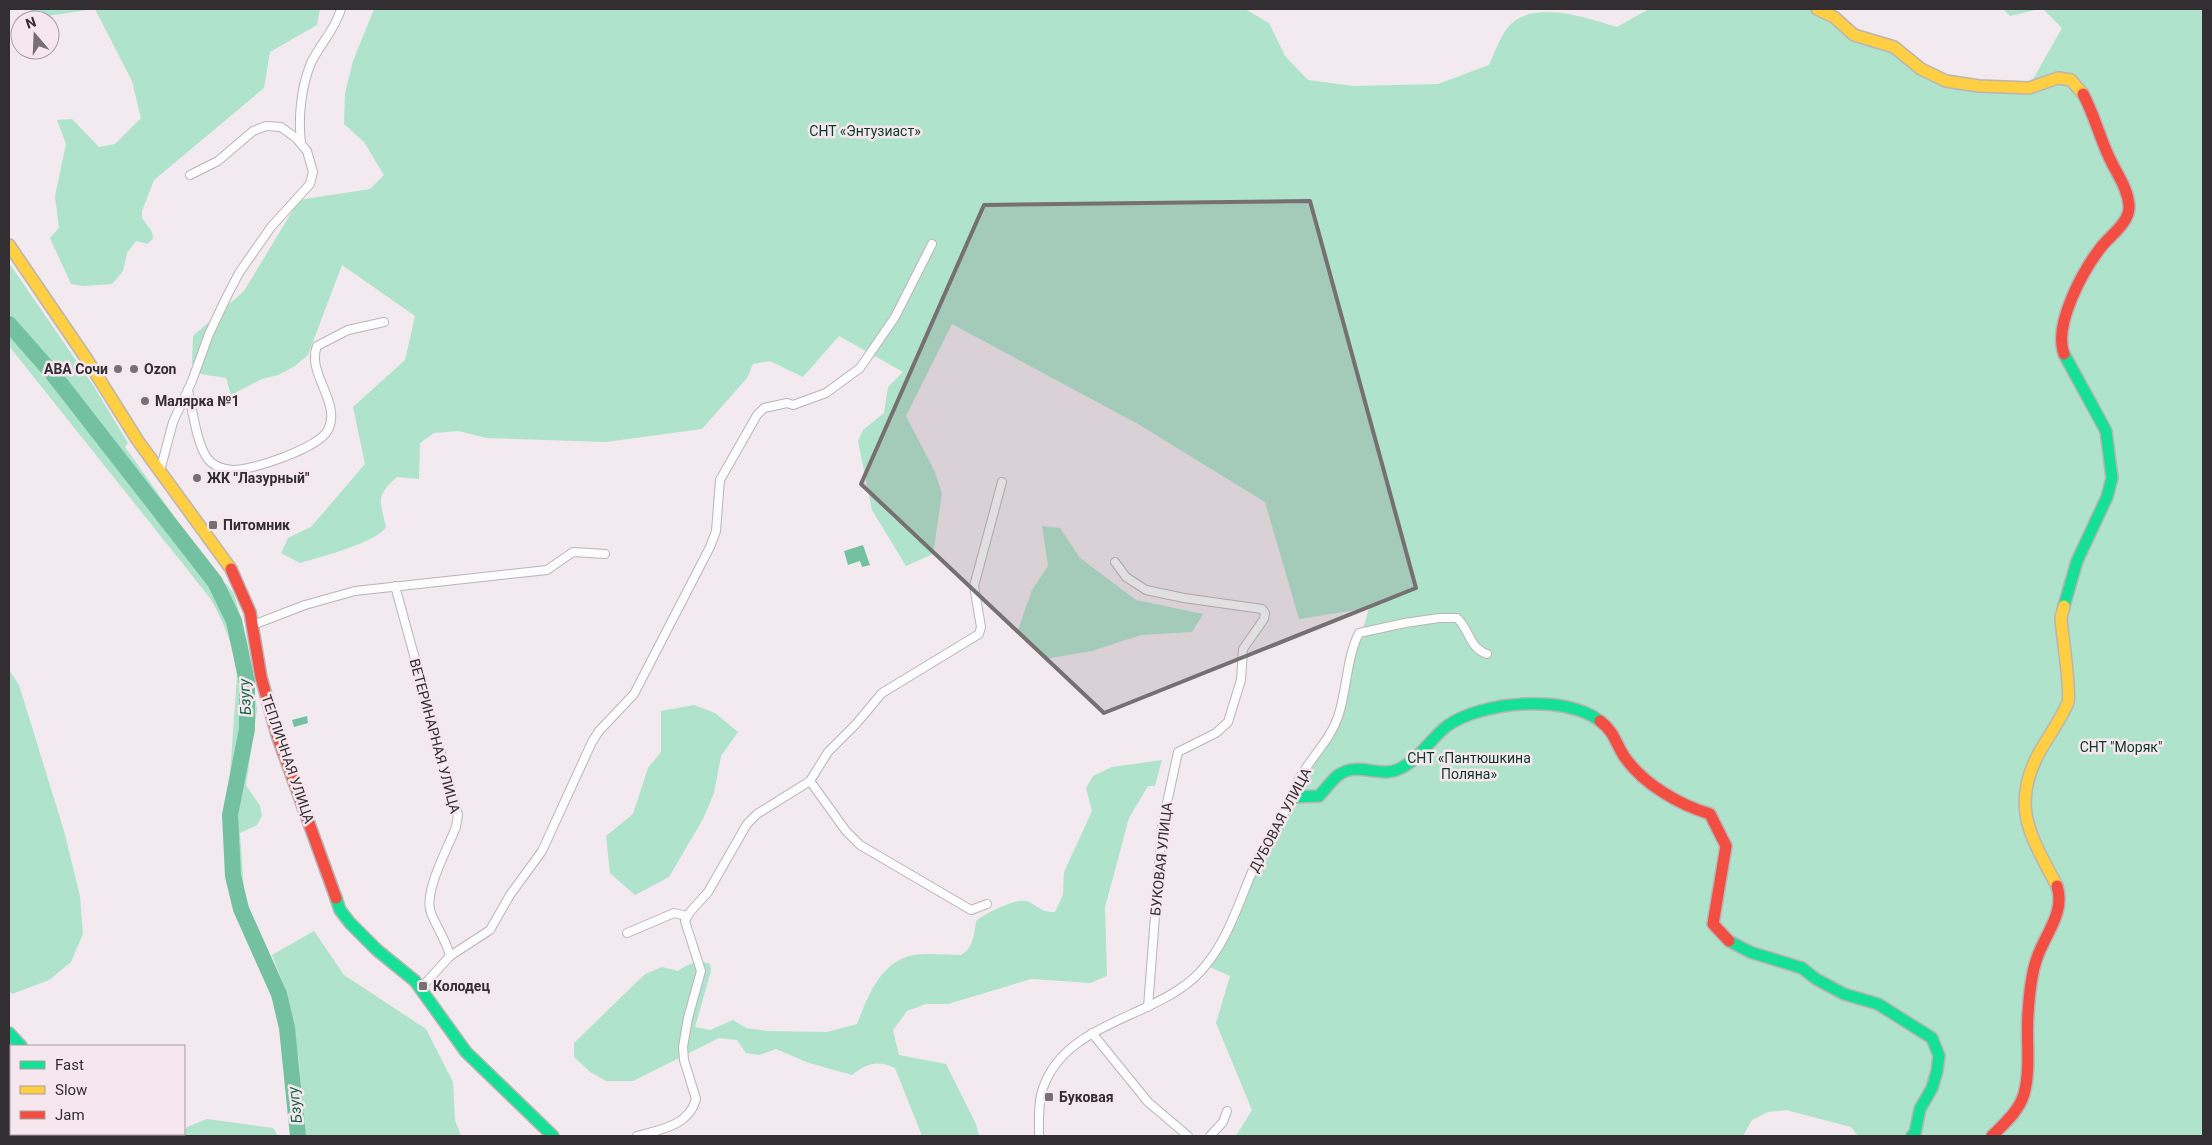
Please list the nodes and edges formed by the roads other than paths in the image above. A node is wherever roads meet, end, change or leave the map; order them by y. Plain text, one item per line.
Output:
1 (340, 9) edge
2 (1817, 9) edge
3 (301, 143) junction
4 (190, 175) dead end
5 (932, 244) dead end
6 (9, 245) edge
7 (384, 322) dead end
8 (188, 390) junction
9 (160, 471) junction
10 (1002, 482) dead end
11 (605, 554) dead end
12 (1115, 562) dead end
13 (395, 586) junction
14 (253, 625) junction
15 (1487, 654) dead end
16 (810, 780) junction
17 (1293, 797) junction
18 (986, 904) dead end
19 (687, 916) junction
20 (627, 933) dead end
21 (450, 956) junction
22 (421, 988) junction
23 (1148, 1007) junction
24 (9, 1033) edge
25 (1092, 1033) junction
26 (20, 1045) edge
27 (1227, 1111) dead end
28 (553, 1136) edge
29 (637, 1136) edge
30 (1039, 1136) edge
31 (1188, 1136) edge
32 (1210, 1136) edge
33 (1912, 1136) edge
34 (1992, 1136) edge

1 - 3 street
2 - 34 main road
3 - 4 street
3 - 8 street
5 - 21 street
6 - 9 main road, ТЕПЛИЧНАЯ УЛИЦА
7 - 8 street
8 - 9 street
9 - 14 main road, ТЕПЛИЧНАЯ УЛИЦА
10 - 16 street
11 - 13 street
12 - 23 street, БУКОВАЯ УЛИЦА
13 - 14 street
13 - 21 street, ВЕТЕРИНАРНАЯ УЛИЦА
14 - 22 main road, ТЕПЛИЧНАЯ УЛИЦА
15 - 17 street, ДУБОВАЯ УЛИЦА
16 - 18 street
16 - 19 street
17 - 23 street, ДУБОВАЯ УЛИЦА
17 - 33 main road, ДУБОВАЯ УЛИЦА
19 - 20 street
19 - 29 street
21 - 22 street
22 - 28 main road, ТЕПЛИЧНАЯ УЛИЦА
23 - 25 street
24 - 26 main road
25 - 30 street
25 - 31 street
27 - 32 street

